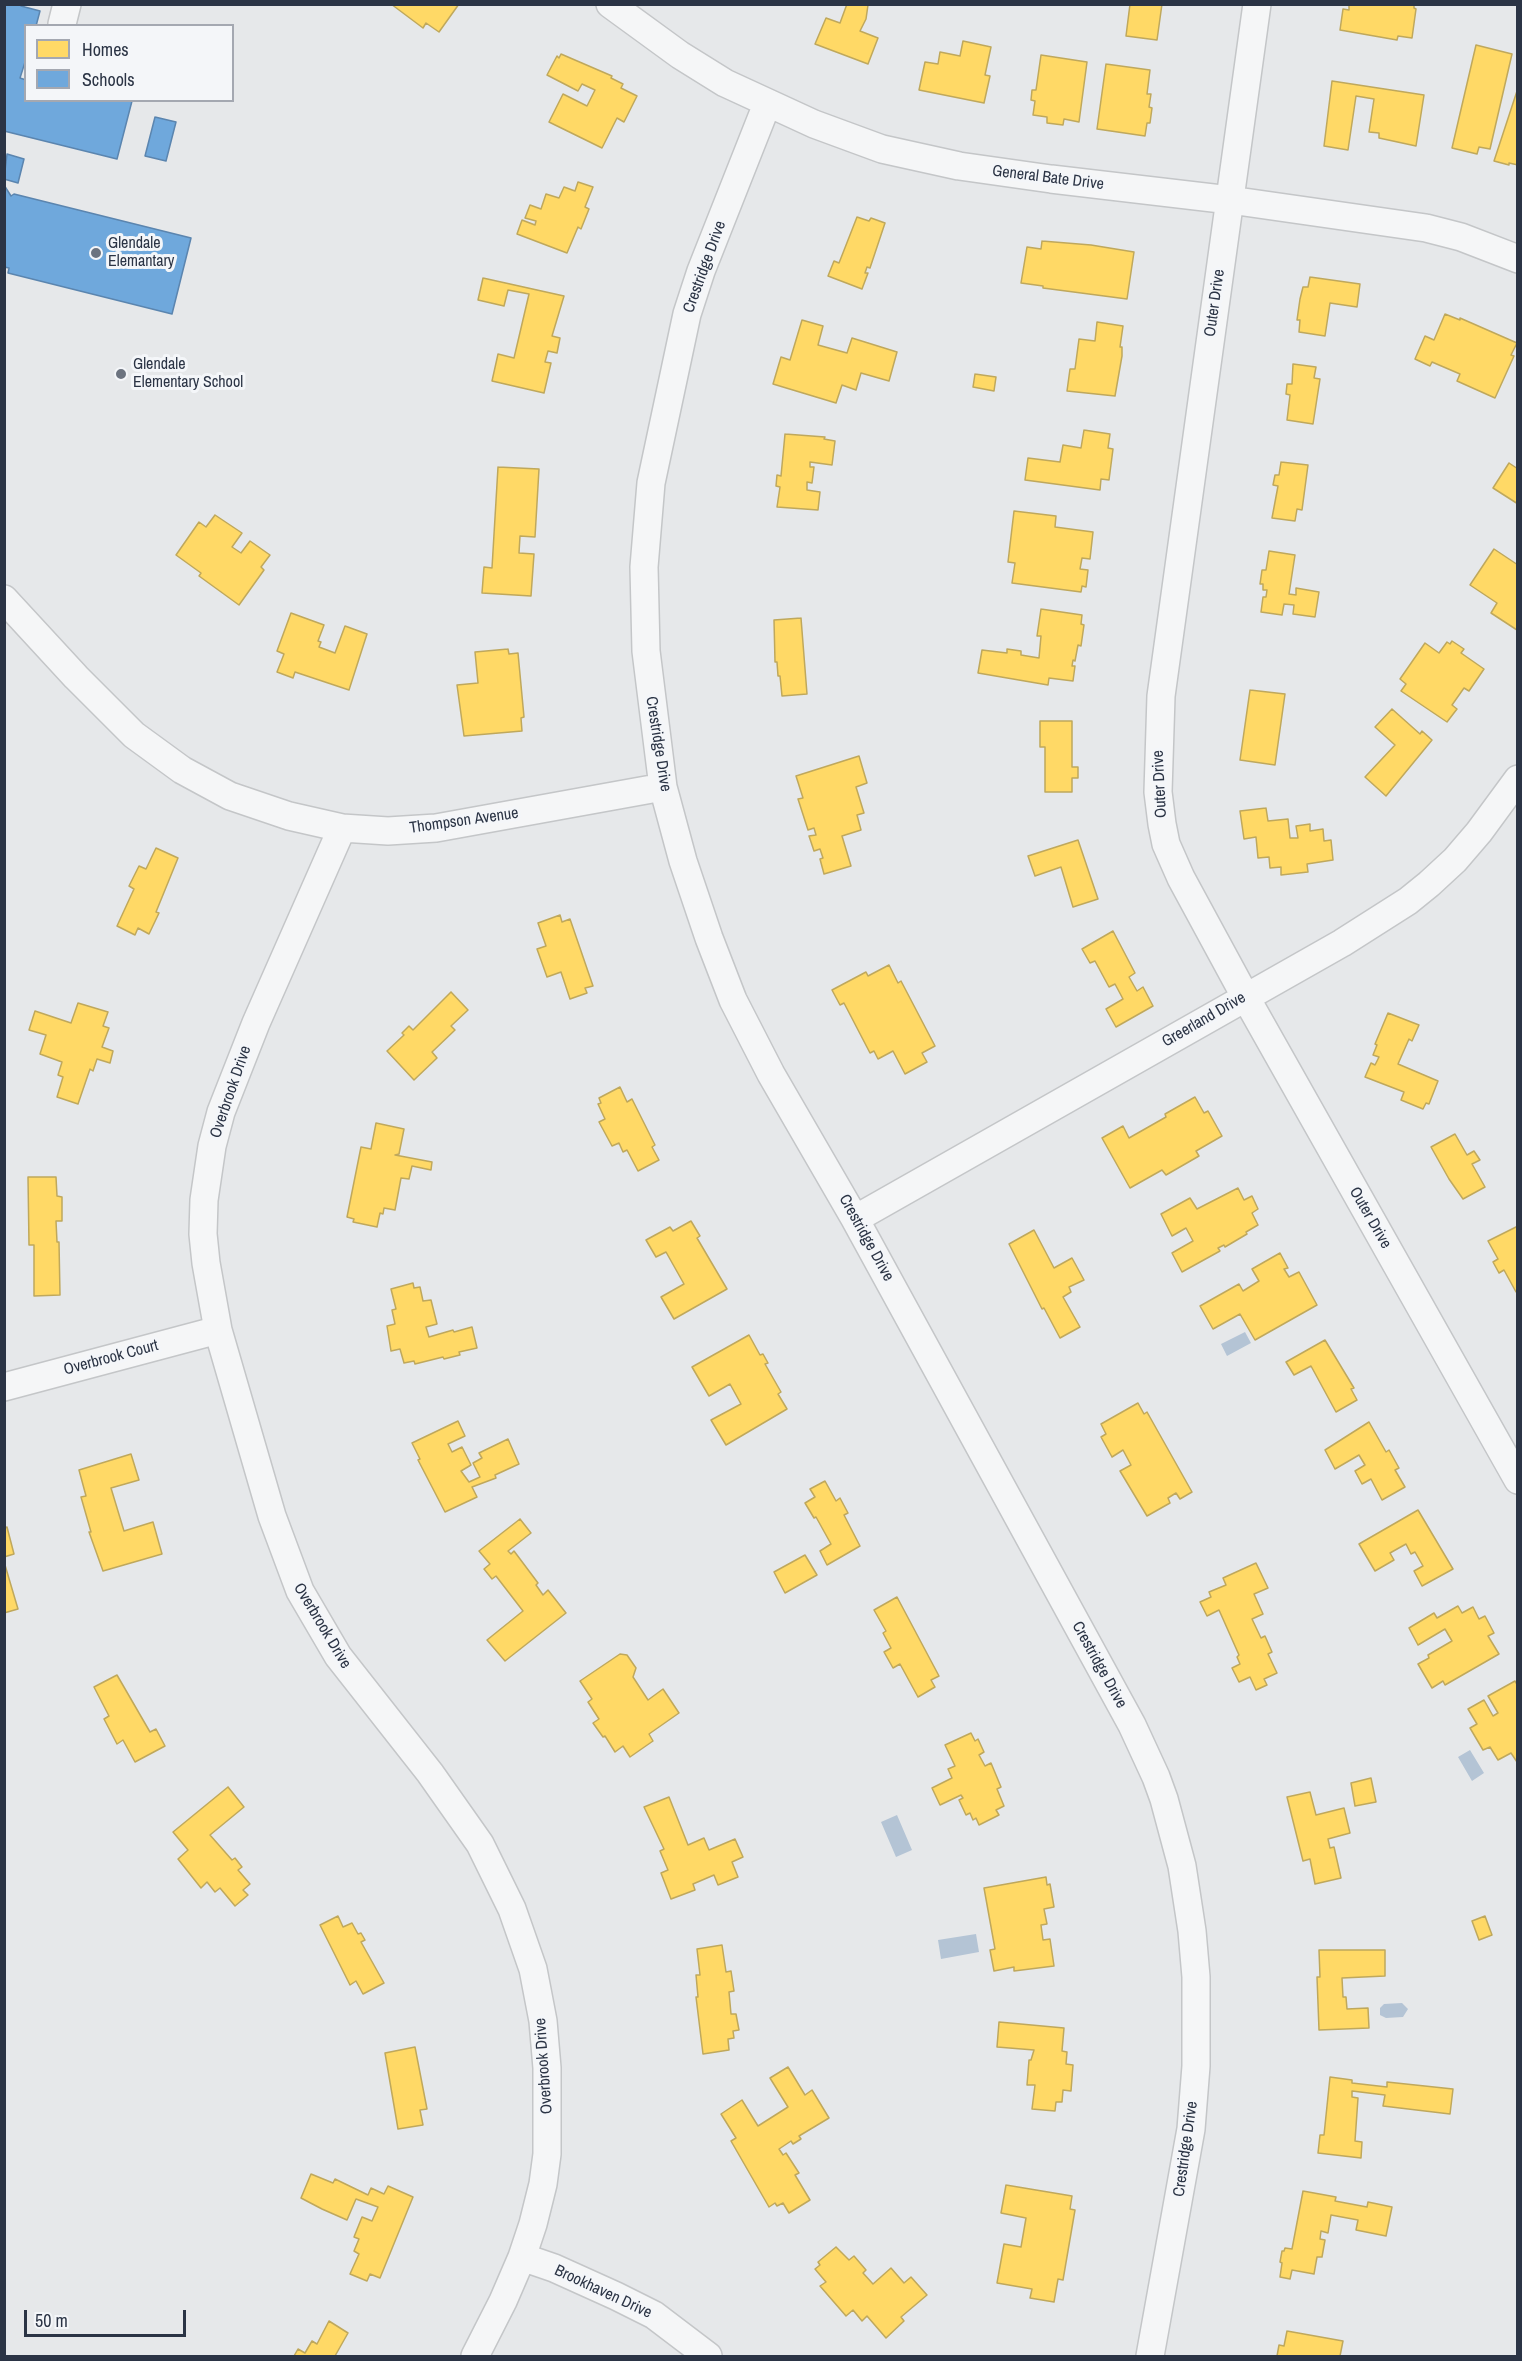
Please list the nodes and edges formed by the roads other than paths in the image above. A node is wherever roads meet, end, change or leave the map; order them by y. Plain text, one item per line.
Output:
1 (610, 4) edge
2 (1257, 4) edge
3 (767, 104) junction
4 (1230, 200) junction
5 (1518, 259) edge
6 (4, 599) edge
7 (1518, 779) edge
8 (663, 787) junction
9 (342, 828) junction
10 (1245, 996) junction
11 (855, 1219) junction
12 (218, 1330) junction
13 (4, 1387) edge
14 (1518, 1480) edge
15 (522, 2257) junction
16 (475, 2356) edge
17 (708, 2356) edge
18 (1150, 2356) edge

1 - 3 street, General Bate Drive
2 - 4 street, Outer Drive
3 - 4 street, General Bate Drive
3 - 8 street, Crestridge Drive
4 - 5 street, General Bate Drive
4 - 10 street, Outer Drive
6 - 9 street, Thompson Avenue
7 - 10 street, Greerland Drive
8 - 9 street, Thompson Avenue
8 - 11 street, Crestridge Drive
9 - 12 street, Overbrook Drive
10 - 11 street, Greerland Drive
10 - 14 street, Outer Drive
11 - 18 street, Crestridge Drive
12 - 13 street, Overbrook Court
12 - 15 street, Overbrook Drive
15 - 16 street, Overbrook Drive
15 - 17 street, Brookhaven Drive

